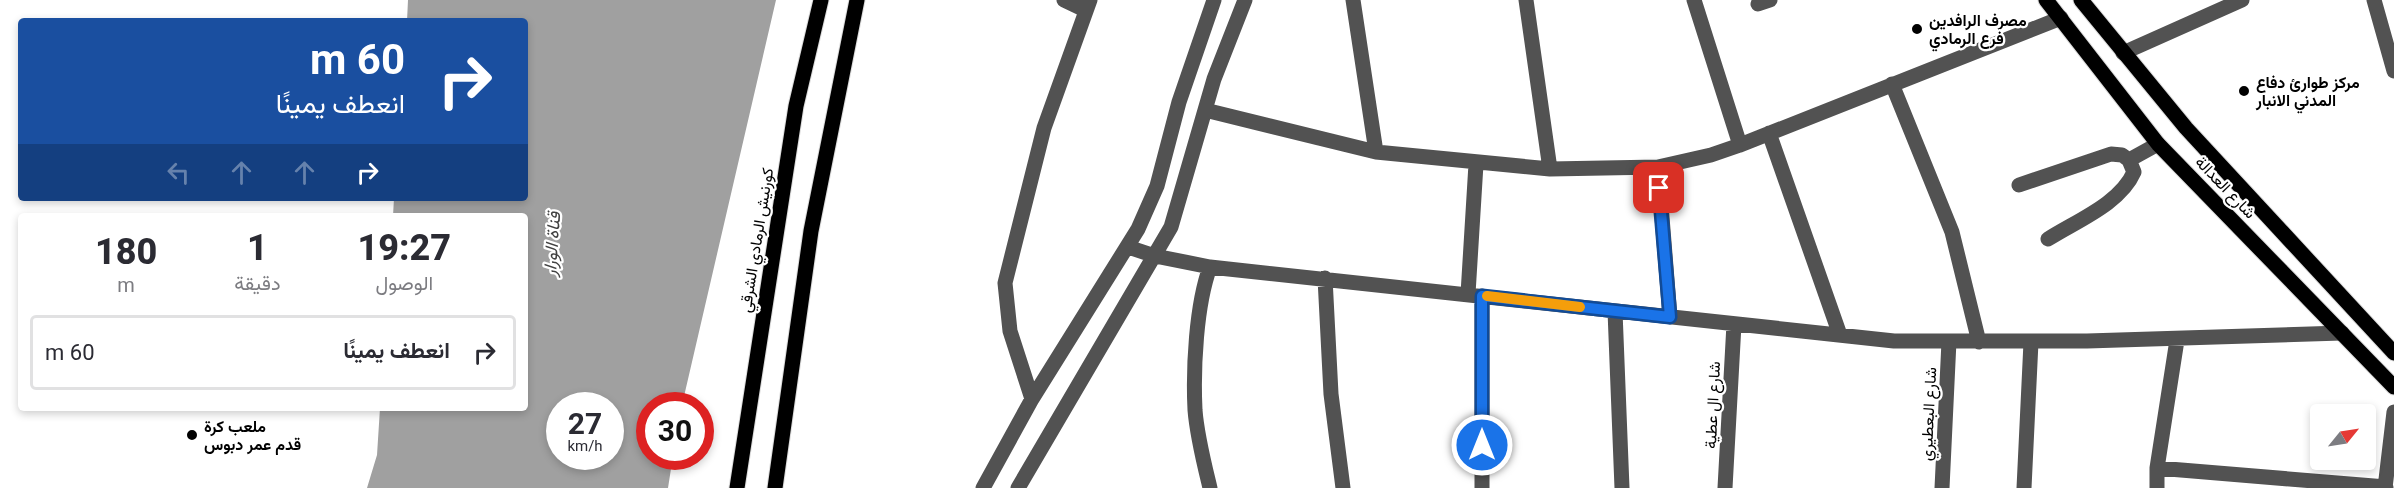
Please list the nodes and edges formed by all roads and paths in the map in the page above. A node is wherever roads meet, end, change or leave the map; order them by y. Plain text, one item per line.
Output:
1 (821, 0) edge
2 (857, 0) edge
3 (1064, 0) edge
4 (1214, 0) edge
5 (1245, 0) edge
6 (1353, 0) edge
7 (1526, 0) edge
8 (1694, 0) edge
9 (2046, 0) edge
10 (2081, 0) edge
11 (2242, 0) edge
12 (2374, 0) edge
13 (1088, 5) edge
14 (2061, 18) junction
15 (2123, 53) junction
16 (2394, 71) edge
17 (1892, 84) junction
18 (1205, 110) junction
19 (1769, 133) junction
20 (2158, 144) junction
21 (1740, 145) junction
22 (1376, 152) junction
23 (2129, 160) junction
24 (1476, 164) junction
25 (1658, 167) junction
26 (1550, 169) junction
27 (2019, 185) dead end
28 (2048, 239) dead end
29 (1128, 247) junction
30 (1155, 256) junction
31 (1210, 267) junction
32 (1325, 278) junction
33 (1475, 295) junction
34 (1615, 311) junction
35 (1670, 317) junction
36 (1734, 324) junction
37 (2342, 333) junction
38 (1840, 335) junction
39 (2177, 340) junction
40 (1949, 341) junction
41 (1979, 342) junction
42 (2031, 342) junction
43 (2392, 349) edge
44 (2394, 387) edge
45 (1032, 399) junction
46 (2394, 412) edge
47 (2157, 468) junction
48 (2386, 487) edge
49 (737, 488) edge
50 (775, 488) edge
51 (983, 488) edge
52 (1018, 488) edge
53 (1210, 488) edge
54 (1344, 488) edge
55 (1482, 488) edge
56 (1622, 488) edge
57 (1725, 488) edge
58 (1942, 488) edge
59 (2024, 488) edge
60 (2157, 488) edge

1 - 49 main road, كورنيش الرمادي الشرقي
2 - 50 main road
3 - 13 street
4 - 29 street
5 - 18 street
6 - 22 street
7 - 26 street
8 - 21 street
9 - 14 main road, شارع العدالة
10 - 15 main road, شارع العدالة
11 - 15 street
12 - 16 street
13 - 45 street
14 - 17 street
14 - 20 main road, شارع العدالة
15 - 43 main road, شارع العدالة
17 - 19 street
17 - 41 street
18 - 22 street
18 - 30 street
19 - 21 street
19 - 38 street
20 - 23 street
20 - 37 main road, شارع العدالة
21 - 25 street
22 - 24 street
23 - 27 street
23 - 28 street
24 - 26 street
24 - 33 street
25 - 26 street
25 - 35 street
29 - 30 street
29 - 45 street
30 - 31 street
30 - 52 street
31 - 32 street
31 - 53 street
32 - 33 street
32 - 54 street
33 - 34 street
33 - 55 street
34 - 35 street
34 - 56 street
35 - 36 street
36 - 38 street
36 - 57 street, شارع ال عطية
37 - 39 street
37 - 44 main road, شارع العدالة
38 - 40 street
39 - 42 street
39 - 47 street
40 - 41 street
40 - 58 street, شارع البعطيري
41 - 42 street
42 - 59 street
45 - 51 street
46 - 48 street
47 - 48 street
47 - 60 street

